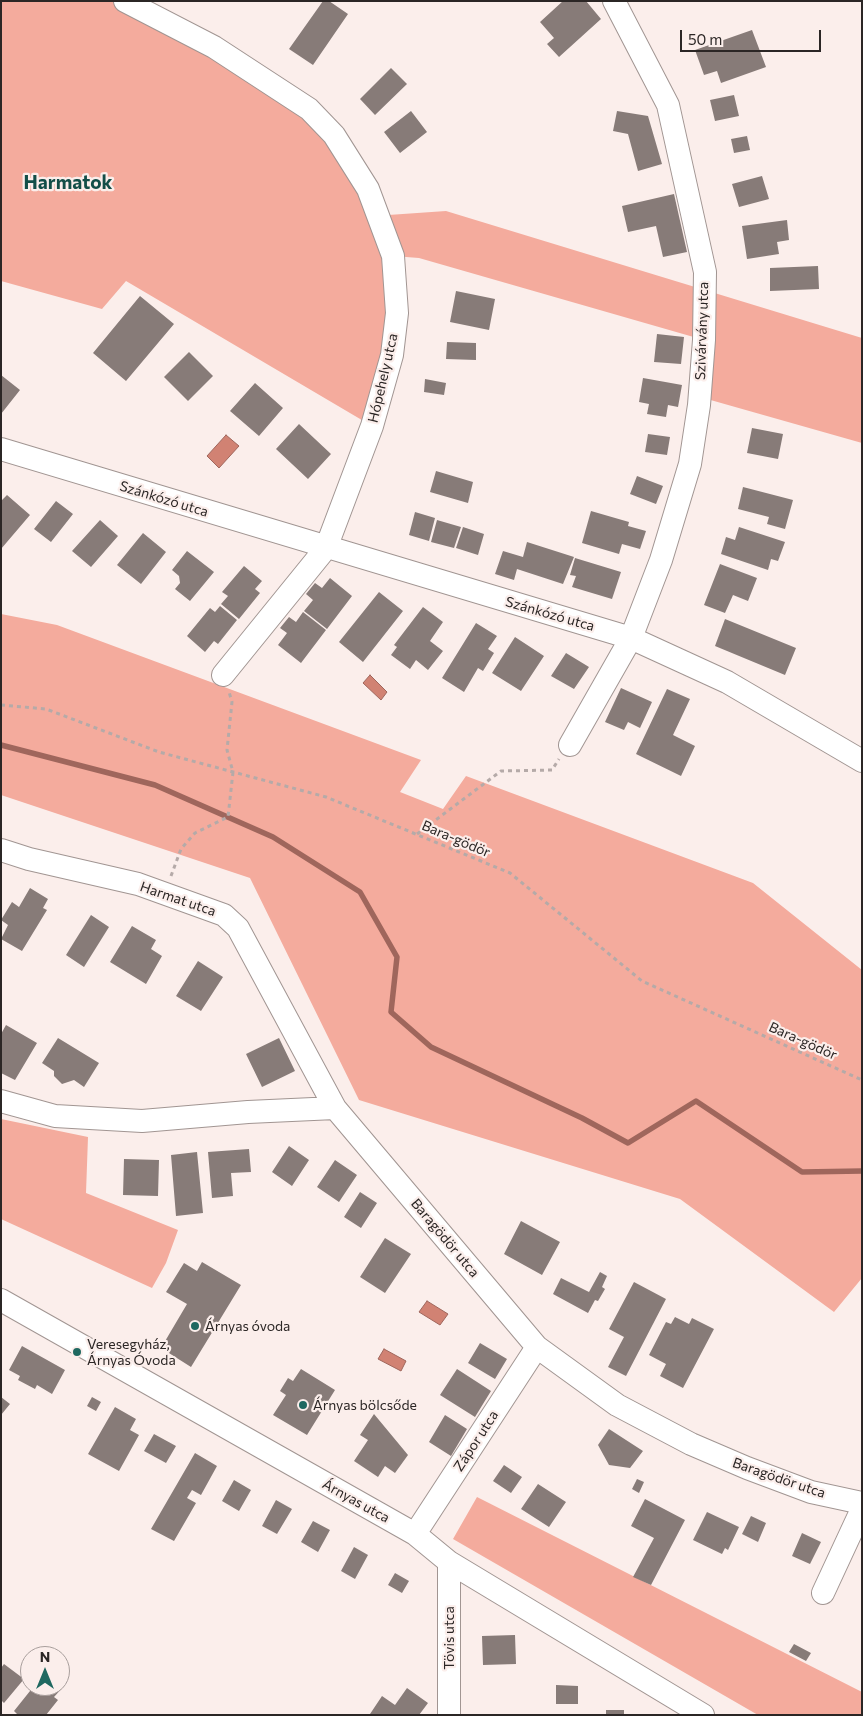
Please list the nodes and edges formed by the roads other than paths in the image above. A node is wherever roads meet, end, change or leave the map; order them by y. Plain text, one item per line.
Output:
1 (125, 1) edge
2 (614, 1) edge
3 (1, 449) edge
4 (326, 548) junction
5 (631, 638) junction
6 (223, 675) road end
7 (570, 744) road end
8 (862, 762) edge
9 (1, 850) edge
10 (1, 1101) edge
11 (335, 1108) junction
12 (4, 1308) edge
13 (537, 1347) junction
14 (862, 1503) edge
15 (862, 1509) edge
16 (415, 1534) junction
17 (449, 1562) junction
18 (823, 1593) dead end
19 (449, 1715) edge
20 (703, 1715) edge

1 - 4 street, Hópehely utca
2 - 5 street, Szivárvány utca
3 - 4 street, Szánkózó utca
4 - 5 street, Szánkózó utca
4 - 6 street
5 - 7 street
5 - 8 street, Szánkózó utca
9 - 11 street, Harmat utca
10 - 11 street
11 - 13 street, Baragödör utca
12 - 16 street, Árnyas utca
13 - 14 street, Baragödör utca
13 - 16 street, Zápor utca
15 - 18 street
16 - 17 street, Árnyas utca
17 - 19 street, Tövis utca
17 - 20 street, Árnyas utca

